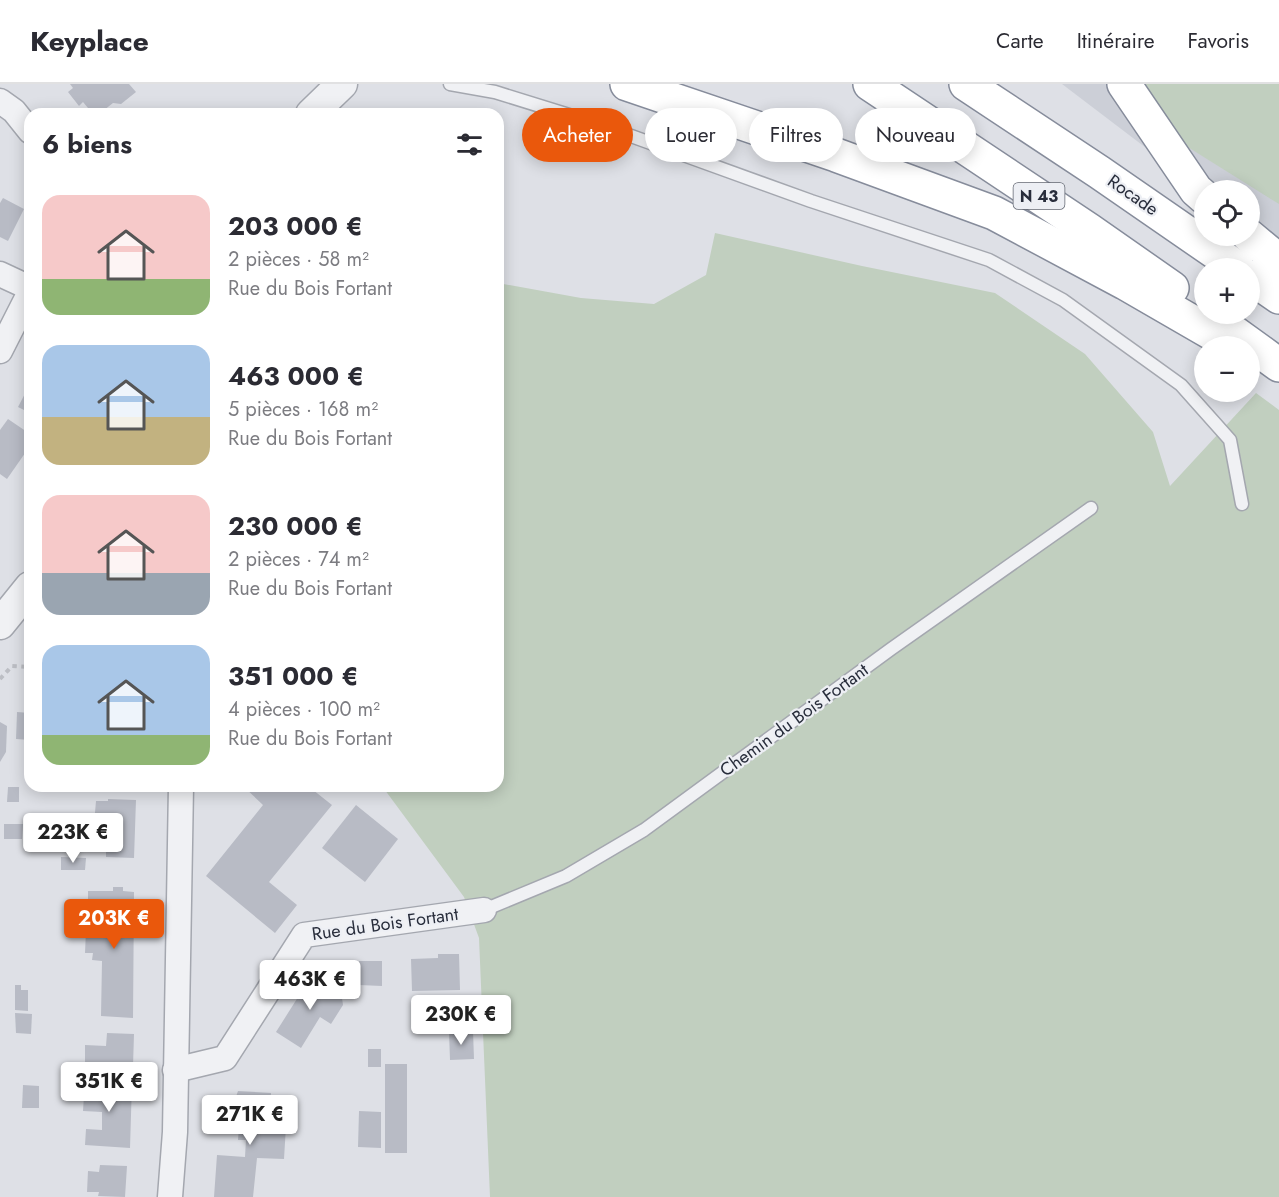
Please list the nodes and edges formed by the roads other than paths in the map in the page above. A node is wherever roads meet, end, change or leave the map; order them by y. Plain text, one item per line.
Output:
1 (311, 84) edge
2 (342, 84) edge
3 (450, 84) edge
4 (627, 84) edge
5 (870, 84) edge
6 (966, 84) edge
7 (1124, 84) edge
8 (0, 101) edge
9 (305, 108) edge
10 (317, 108) edge
11 (24, 124) edge
12 (1194, 187) edge
13 (1260, 245) edge
14 (1224, 258) edge
15 (1279, 261) edge
16 (0, 274) edge
17 (1260, 284) edge
18 (24, 287) edge
19 (1279, 297) edge
20 (24, 302) edge
21 (1194, 304) edge
22 (1222, 324) edge
23 (1216, 336) edge
24 (0, 351) edge
25 (1260, 362) edge
26 (1279, 364) edge
27 (1279, 373) edge
28 (1242, 504) dead end
29 (1092, 508) dead end
30 (24, 594) edge
31 (0, 624) edge
32 (182, 792) edge
33 (484, 910) joint
34 (175, 1070) junction
35 (170, 1197) edge

1 - 9 street
2 - 10 street
3 - 28 lane
4 - 23 highway
5 - 21 highway, N 43
6 - 14 highway, Rocade
7 - 12 highway
8 - 11 street
13 - 15 highway
16 - 18 street
17 - 19 highway
20 - 24 street
22 - 26 highway, N 43
25 - 27 highway
29 - 33 lane, Chemin du Bois Fortant
30 - 31 street
32 - 34 street
33 - 34 street, Rue du Bois Fortant
34 - 35 street

